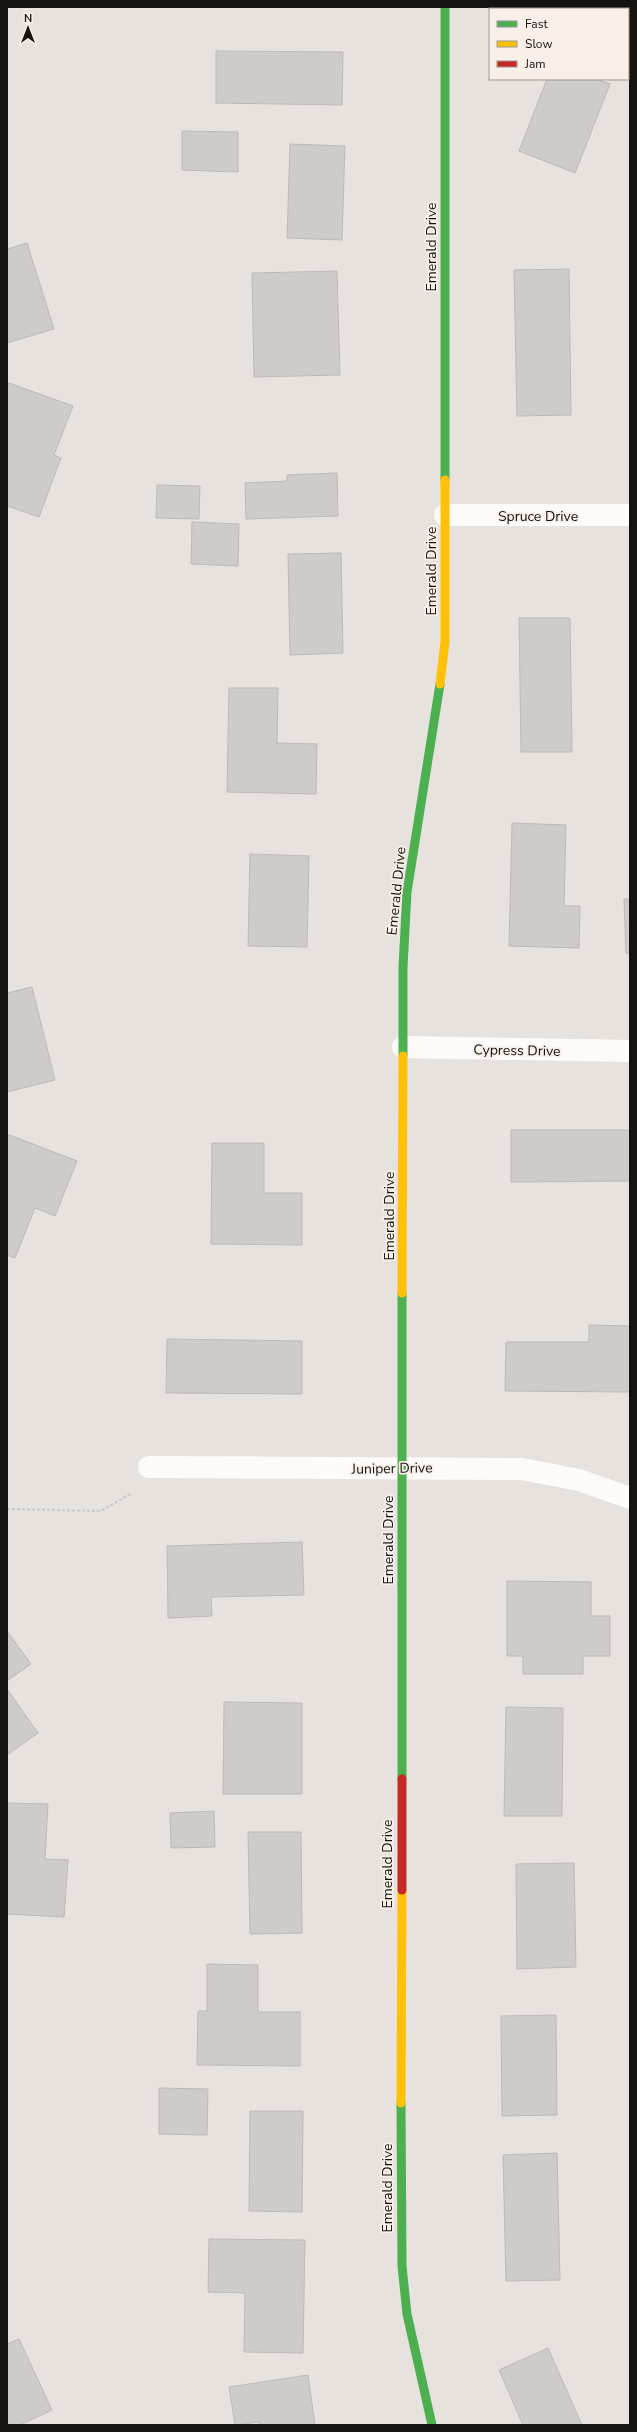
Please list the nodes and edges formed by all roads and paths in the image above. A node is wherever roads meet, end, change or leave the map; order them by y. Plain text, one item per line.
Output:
1 (445, 7) edge
2 (445, 515) junction
3 (630, 516) edge
4 (403, 1047) junction
5 (630, 1051) edge
6 (150, 1467) dead end
7 (402, 1469) junction
8 (136, 1490) dead end
9 (630, 1498) edge
10 (7, 1510) edge
11 (432, 2425) edge

1 - 2 street, Emerald Drive
2 - 3 street, Spruce Drive
2 - 4 street, Emerald Drive
4 - 5 street, Cypress Drive
4 - 7 street, Emerald Drive
6 - 7 street, Juniper Drive
7 - 9 street, Juniper Drive
7 - 11 street, Emerald Drive
8 - 10 path

